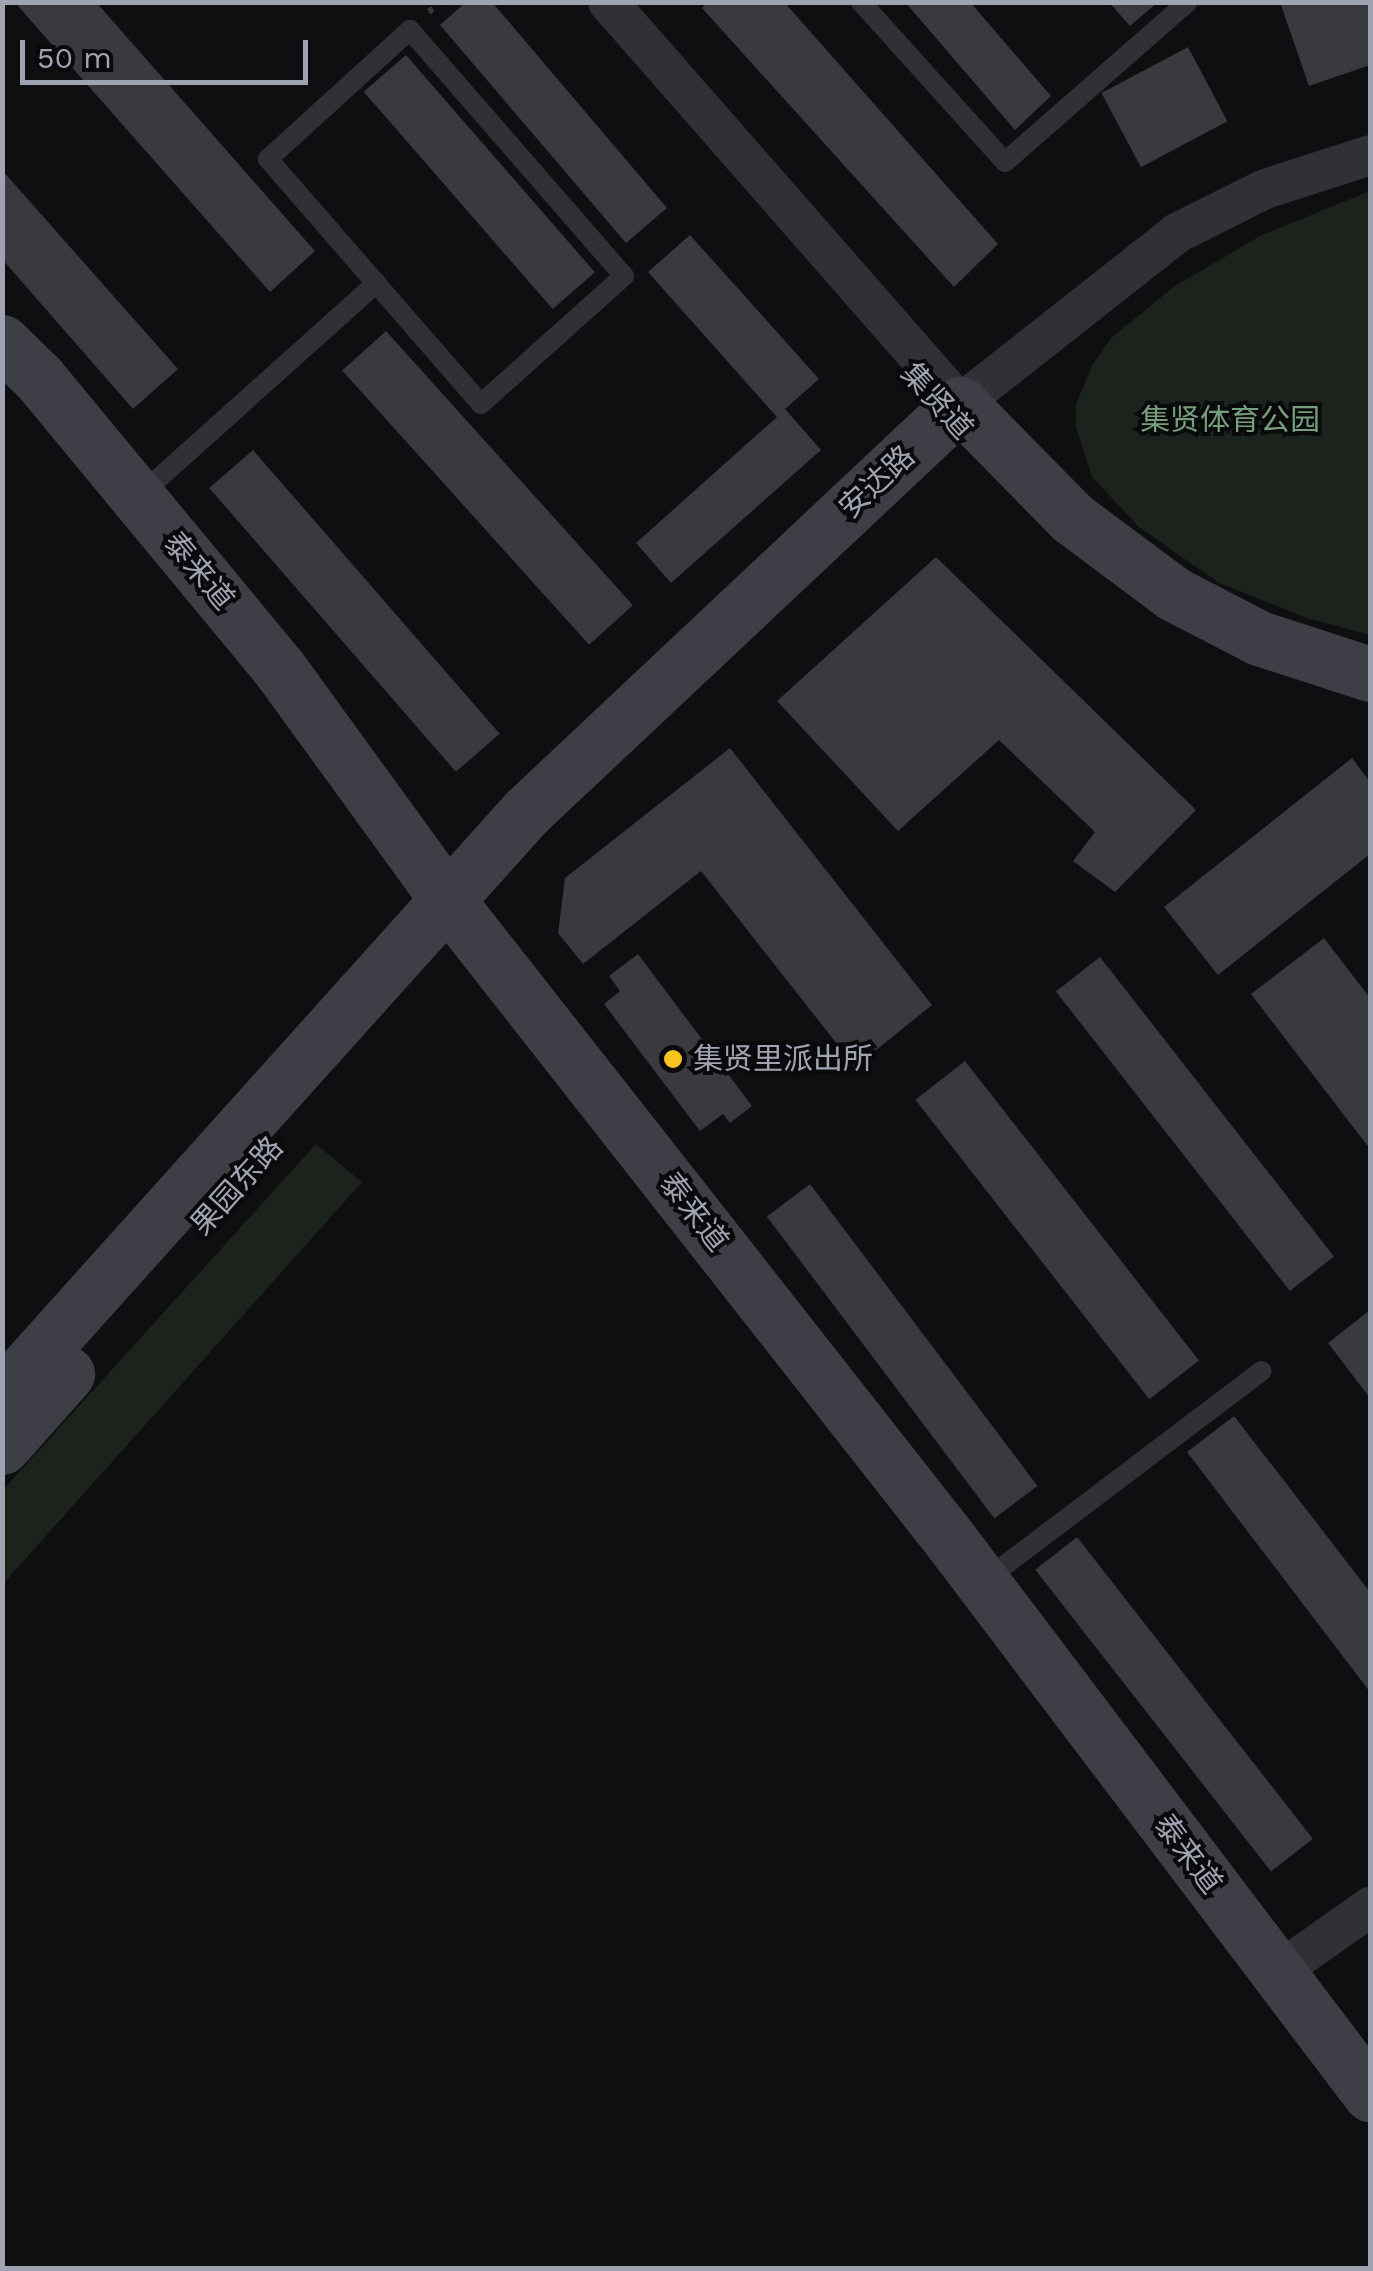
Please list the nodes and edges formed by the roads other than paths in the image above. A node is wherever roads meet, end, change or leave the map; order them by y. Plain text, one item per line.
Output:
1 (584, 2) edge
2 (608, 2) edge
3 (861, 2) edge
4 (1188, 2) edge
5 (1370, 155) edge
6 (1370, 174) edge
7 (376, 283) junction
8 (2, 342) edge
9 (960, 415) junction
10 (138, 498) junction
11 (1370, 674) edge
12 (1370, 694) edge
13 (457, 911) junction
14 (1262, 1370) dead end
15 (2, 1396) edge
16 (2, 1446) edge
17 (983, 1582) junction
18 (1370, 1907) edge
19 (1278, 1972) junction
20 (1370, 2094) edge

1 - 9 street, 集贤道
2 - 9 street, 集贤道
3 - 4 lane
5 - 9 street, 安达路
6 - 9 street, 安达路
7 - 7 lane
7 - 10 lane
8 - 10 street, 泰来道
9 - 11 street, 集贤道
9 - 12 street, 集贤道
9 - 13 street, 安达路
10 - 13 street, 泰来道
13 - 15 street, 果园东路
13 - 16 street, 果园东路
13 - 17 street, 泰来道
14 - 17 lane
17 - 19 street, 泰来道
18 - 19 street
19 - 20 street, 泰来道

